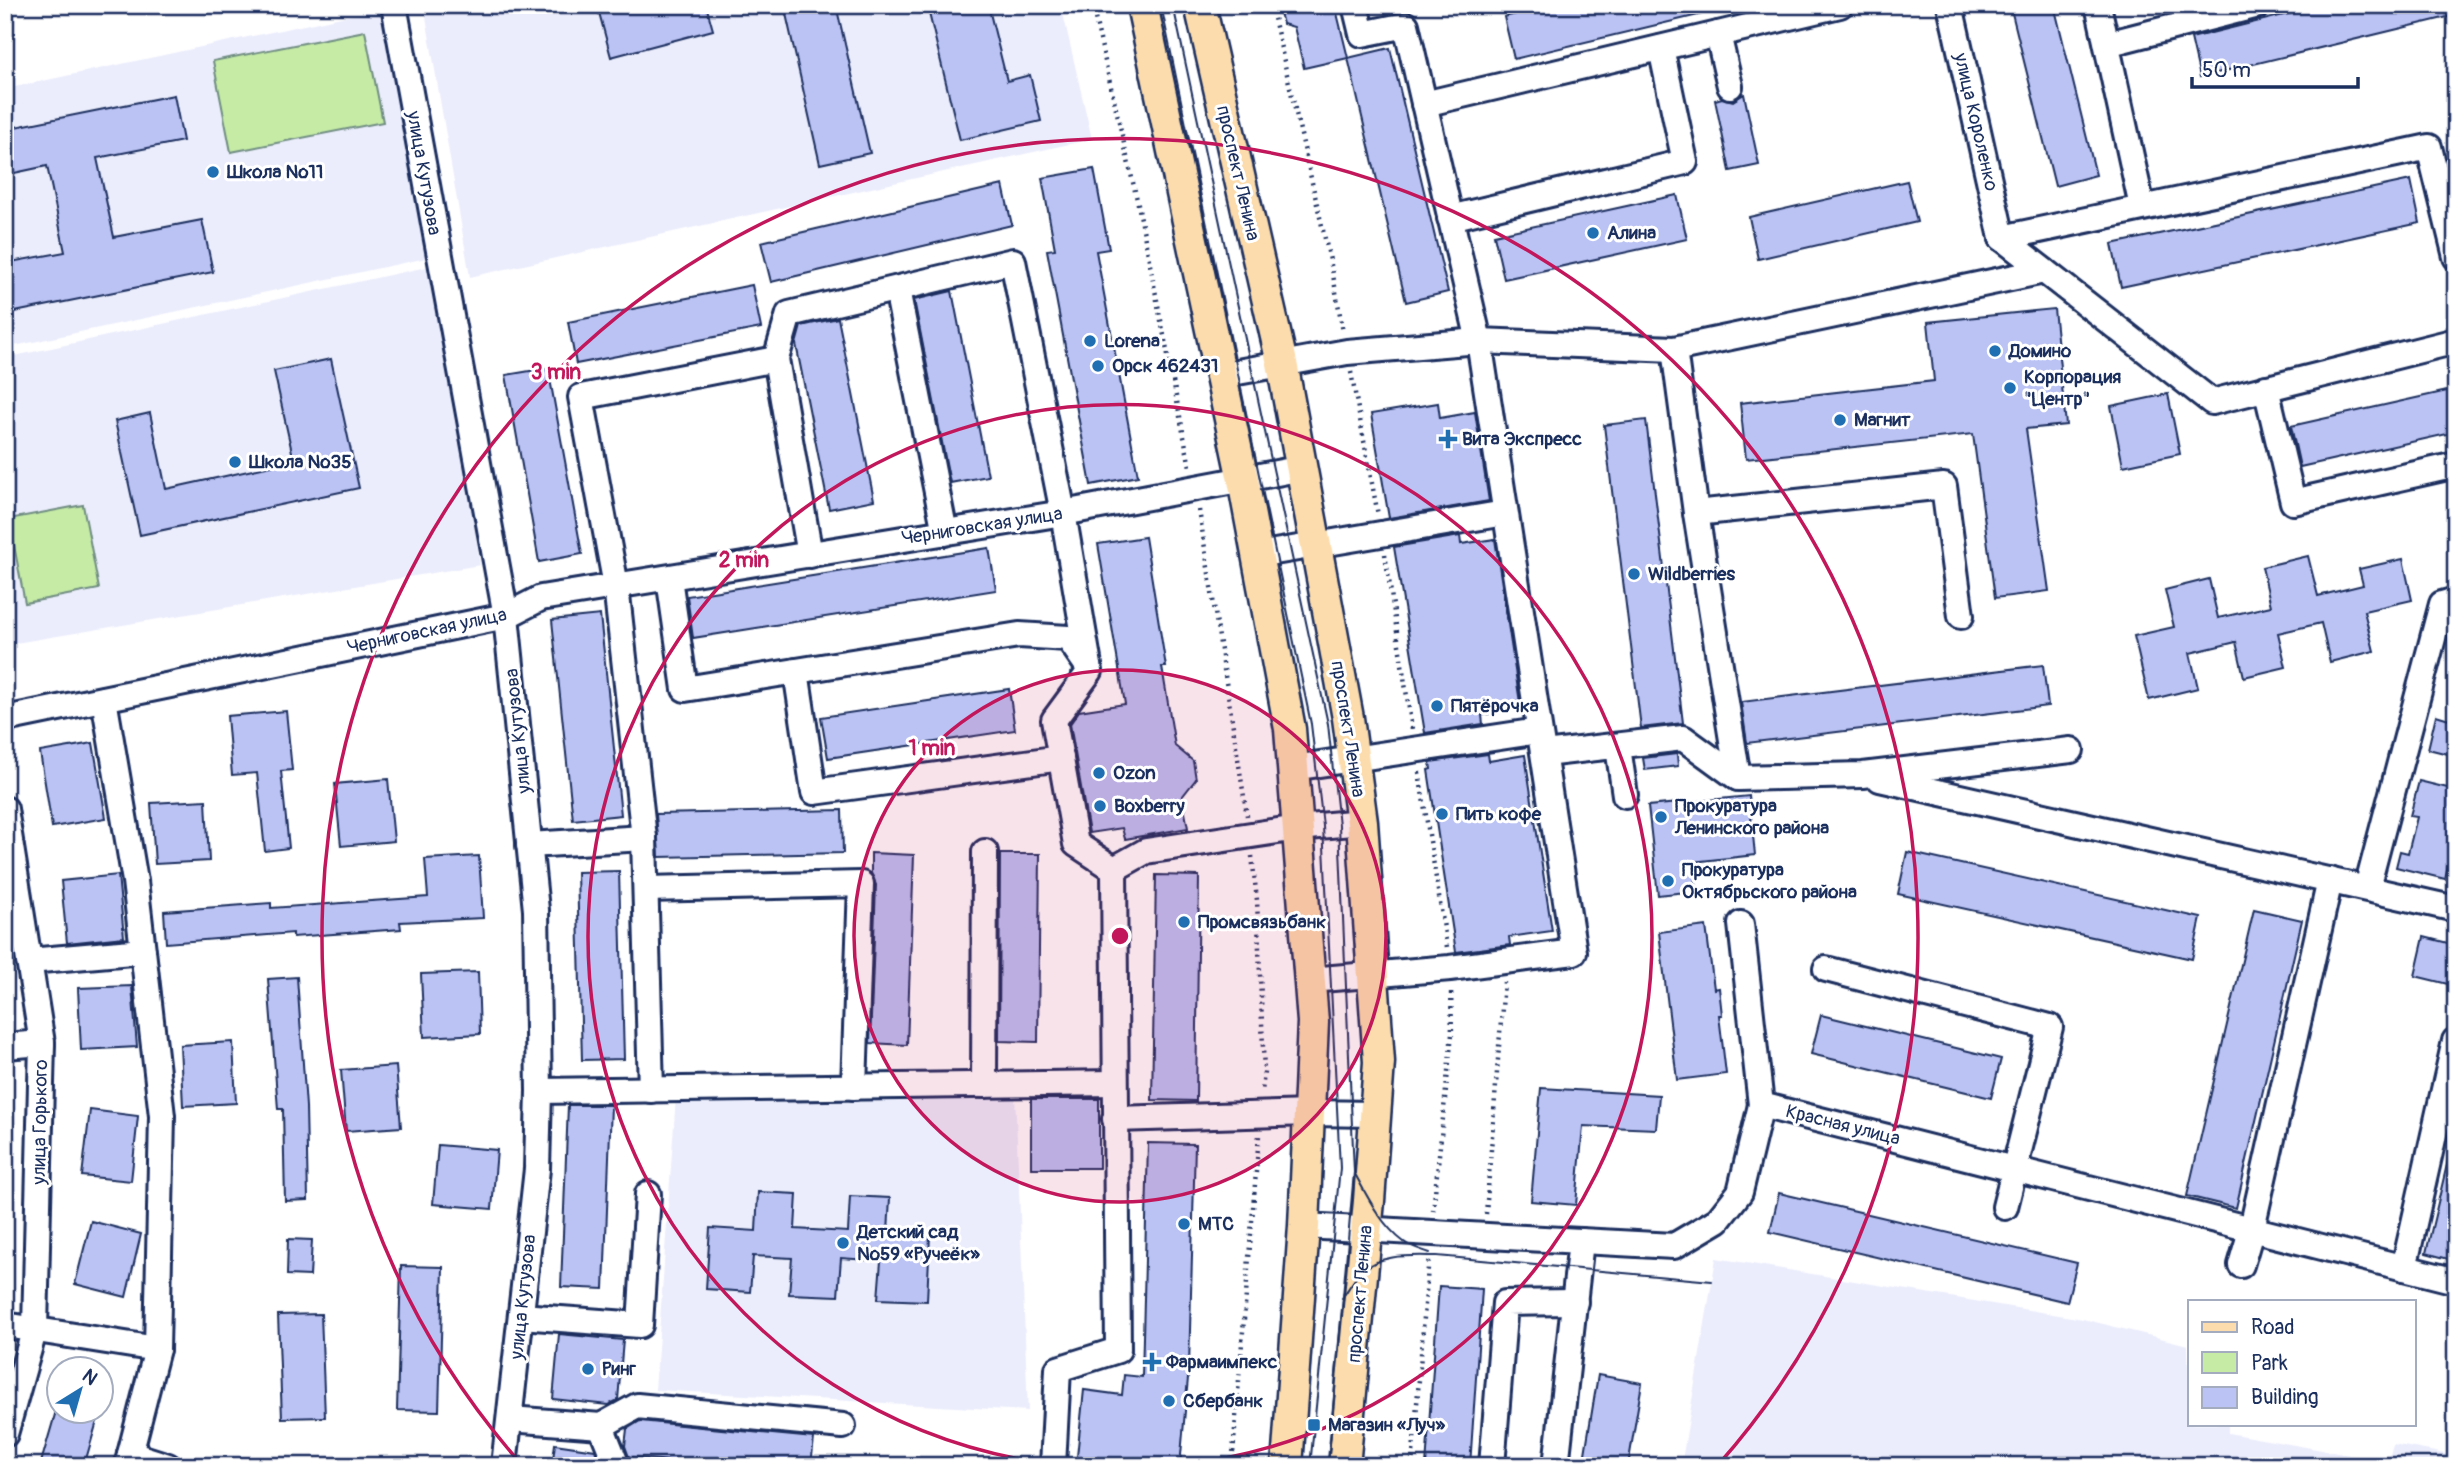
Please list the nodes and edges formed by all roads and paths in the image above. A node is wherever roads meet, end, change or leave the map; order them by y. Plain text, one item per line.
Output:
1 (394, 5) edge
2 (1092, 5) edge
3 (1142, 5) edge
4 (1200, 5) edge
5 (1355, 5) edge
6 (1840, 5) edge
7 (1950, 5) edge
8 (2098, 5) edge
9 (2259, 5) edge
10 (1718, 34) junction
11 (2107, 44) junction
12 (1661, 48) junction
13 (1730, 86) dead end
14 (1424, 104) junction
15 (2142, 207) junction
16 (2450, 209) edge
17 (1450, 218) junction
18 (2002, 238) junction
19 (2456, 257) edge
20 (2044, 271) junction
21 (897, 289) junction
22 (1479, 341) junction
23 (2456, 341) edge
24 (1674, 349) junction
25 (776, 359) junction
26 (1282, 363) junction
27 (1221, 375) junction
28 (2266, 388) junction
29 (2456, 465) edge
30 (1303, 468) junction
31 (1243, 480) junction
32 (1195, 489) junction
33 (1063, 513) junction
34 (1505, 513) junction
35 (1696, 513) junction
36 (945, 533) junction
37 (1317, 543) junction
38 (810, 555) junction
39 (1257, 555) junction
40 (669, 578) junction
41 (616, 586) junction
42 (2456, 600) edge
43 (506, 616) junction
44 (1961, 616) dead end
45 (796, 671) junction
46 (1090, 671) junction
47 (104, 699) junction
48 (5, 719) edge
49 (1541, 743) junction
50 (1618, 747) junction
51 (2071, 750) dead end
52 (1061, 758) junction
53 (1354, 759) junction
54 (1293, 768) junction
55 (1863, 775) junction
56 (1738, 778) junction
57 (1625, 795) dead end
58 (5, 808) edge
59 (1362, 822) junction
60 (1298, 828) junction
61 (1250, 836) junction
62 (645, 838) junction
63 (529, 845) junction
64 (985, 852) dead end
65 (1114, 869) junction
66 (2330, 880) junction
67 (2367, 888) junction
68 (646, 889) junction
69 (2454, 901) edge
70 (1741, 924) dead end
71 (143, 951) junction
72 (1506, 960) junction
73 (29, 961) junction
74 (1826, 969) dead end
75 (1373, 975) junction
76 (1310, 980) junction
77 (2455, 1041) edge
78 (42, 1043) junction
79 (5, 1045) edge
80 (1115, 1083) junction
81 (984, 1085) junction
82 (854, 1087) junction
83 (651, 1090) junction
84 (539, 1091) junction
85 (1760, 1105) junction
86 (1309, 1113) junction
87 (1375, 1114) junction
88 (1260, 1115) junction
89 (1115, 1119) junction
90 (2016, 1169) junction
91 (648, 1194) dead end
92 (2005, 1207) dead end
93 (1304, 1226) junction
94 (2252, 1228) junction
95 (1366, 1229) junction
96 (1484, 1236) junction
97 (1581, 1241) junction
98 (2241, 1265) dead end
99 (2404, 1268) junction
100 (2456, 1282) edge
101 (1575, 1302) junction
102 (521, 1316) junction
103 (5, 1325) edge
104 (35, 1328) junction
105 (158, 1349) junction
106 (510, 1419) junction
107 (601, 1426) junction
108 (843, 1426) dead end
109 (5, 1434) edge
110 (129, 1460) edge
111 (168, 1466) edge
112 (504, 1466) edge
113 (617, 1466) edge
114 (1053, 1466) edge
115 (1232, 1466) edge
116 (1287, 1466) edge
117 (1344, 1466) edge
118 (1492, 1466) edge
119 (1556, 1466) edge

1 - 43 street, улица Кутузова
2 - 32 path
3 - 27 main road
4 - 26 main road, проспект Ленина
5 - 14 street
6 - 10 street
7 - 18 street, улица Короленко
8 - 11 street
9 - 11 street
10 - 12 street
10 - 13 street
11 - 15 street
12 - 14 street
12 - 17 street
14 - 17 street
15 - 16 street
15 - 18 street
16 - 19 street
17 - 22 street
18 - 20 street
20 - 24 street
20 - 28 street
21 - 25 street
21 - 33 street
21 - 36 street
22 - 24 street
22 - 26 street
22 - 34 street
23 - 28 street
24 - 35 street
25 - 38 street
25 - 41 street
26 - 27 street
26 - 30 main road, проспект Ленина
27 - 31 main road
28 - 29 street
30 - 31 street, Черниговская улица
30 - 37 main road, проспект Ленина
31 - 32 street, Черниговская улица
31 - 39 main road
32 - 33 street, Черниговская улица
32 - 61 path
33 - 36 street, Черниговская улица
33 - 46 street
34 - 37 street
34 - 49 street
35 - 44 street
35 - 56 street
36 - 38 street, Черниговская улица
37 - 39 street
37 - 53 main road, проспект Ленина
38 - 40 street, Черниговская улица
39 - 54 main road
40 - 41 street, Черниговская улица
40 - 45 street
41 - 43 street, Черниговская улица
41 - 62 street
42 - 67 street
43 - 47 street, Черниговская улица
43 - 63 street, улица Кутузова
45 - 46 street
45 - 52 street
46 - 52 street
47 - 48 street, Черниговская улица
47 - 71 street
49 - 50 street
49 - 53 street
49 - 72 street
50 - 56 street
50 - 57 street
51 - 55 street
52 - 65 street
53 - 54 street
53 - 59 main road, проспект Ленина
54 - 60 main road
55 - 56 street
55 - 66 street
58 - 73 street, улица Горького
59 - 60 street
59 - 75 main road, проспект Ленина
60 - 61 street
60 - 76 main road
61 - 65 street
61 - 88 path
62 - 63 street
62 - 68 street
63 - 84 street, улица Кутузова
64 - 81 street
65 - 80 street
66 - 67 street
66 - 94 street
67 - 69 street
68 - 82 street
68 - 83 street
70 - 85 street
71 - 73 street
71 - 105 street
72 - 75 street
72 - 96 path
73 - 78 street, улица Горького
74 - 90 street
75 - 76 street
75 - 87 main road, проспект Ленина
76 - 86 main road
77 - 99 street
78 - 79 street
78 - 104 street, улица Горького
80 - 81 street
80 - 89 street
81 - 82 street
82 - 83 street
83 - 84 street
84 - 102 street, улица Кутузова
85 - 90 street, Красная улица
85 - 97 street, Красная улица
86 - 87 street
86 - 88 street
86 - 93 main road
87 - 95 main road, проспект Ленина
88 - 89 street
88 - 115 path
89 - 114 street
90 - 92 street
90 - 94 street, Красная улица
91 - 102 street
93 - 95 street, Красная улица
93 - 116 main road
94 - 98 street
94 - 99 street, Красная улица
95 - 96 street, Красная улица
95 - 117 main road, проспект Ленина
96 - 97 street, Красная улица
97 - 101 street
99 - 100 street, Красная улица
101 - 118 street
101 - 119 street
102 - 106 street, улица Кутузова
103 - 104 street
104 - 105 street
104 - 109 street, улица Горького
105 - 110 street
106 - 107 street
106 - 112 street, улица Кутузова
107 - 108 street
107 - 113 street
110 - 111 street

